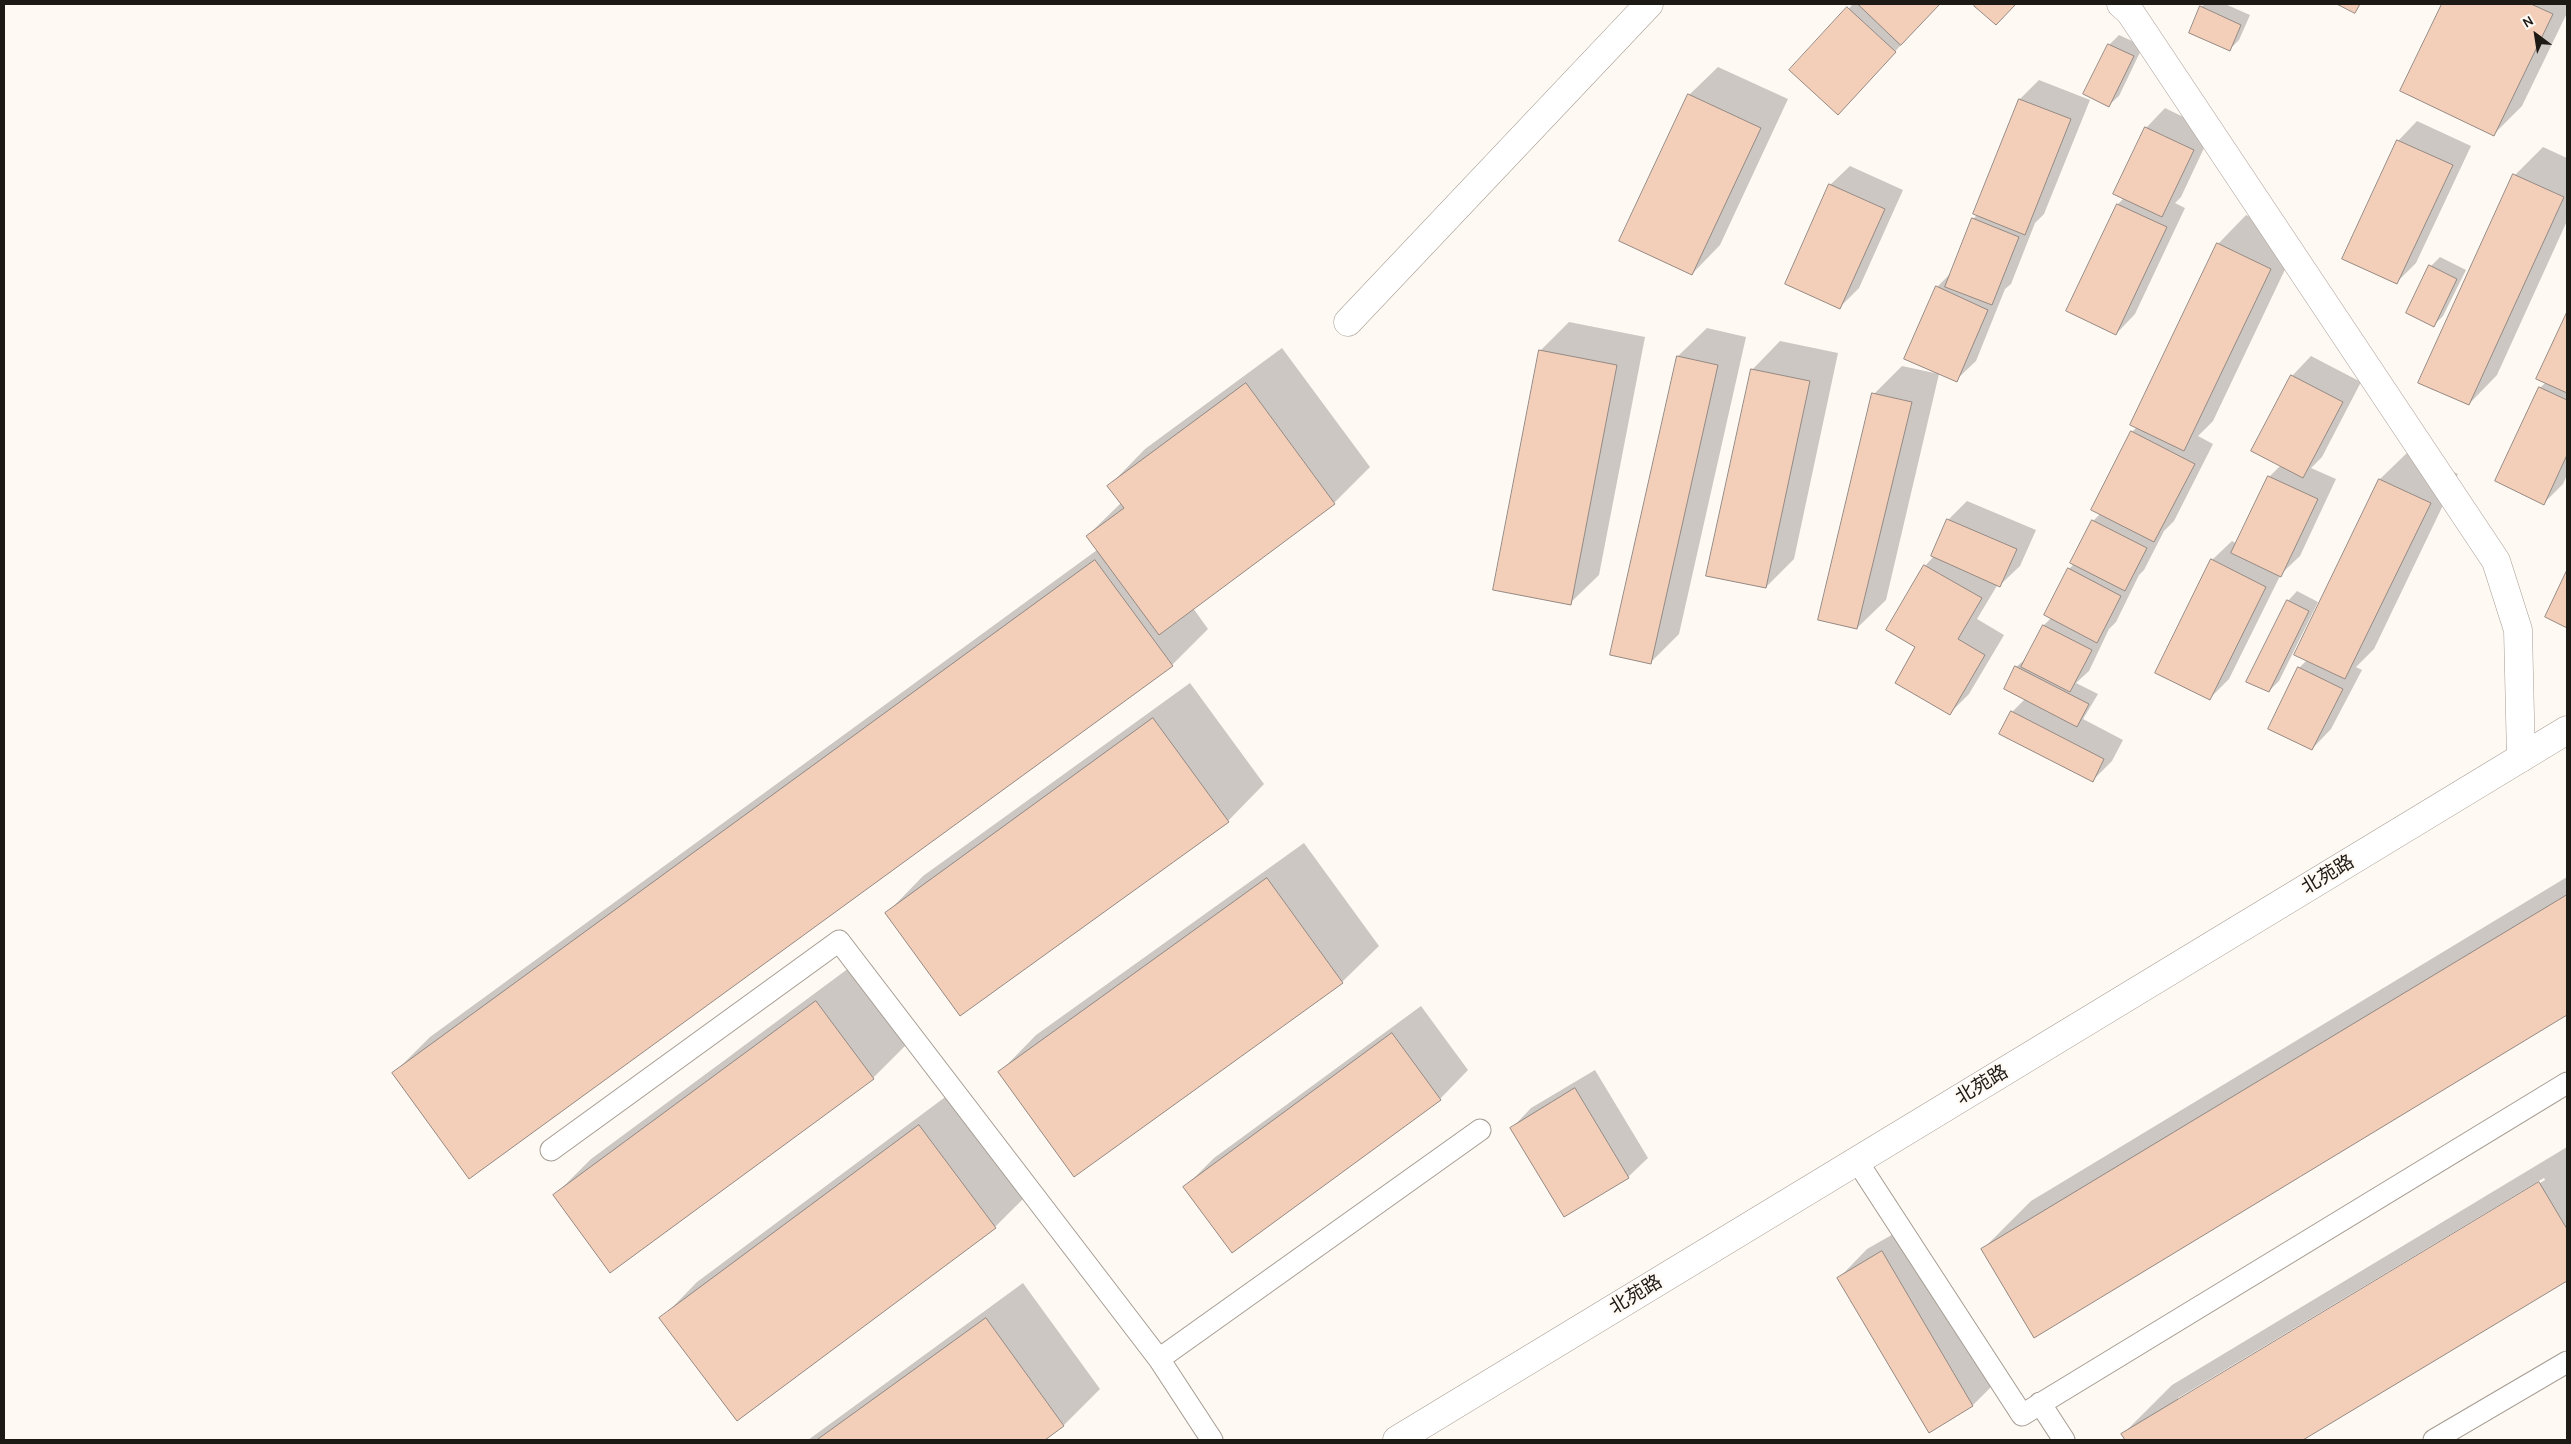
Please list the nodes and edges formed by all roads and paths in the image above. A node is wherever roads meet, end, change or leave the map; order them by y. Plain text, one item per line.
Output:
1 (1649, 4) edge
2 (2121, 4) edge
3 (1348, 322) dead end
4 (2567, 730) edge
5 (2521, 758) junction
6 (2567, 1083) edge
7 (1480, 1130) dead end
8 (551, 1150) dead end
9 (1857, 1161) junction
10 (1159, 1359) junction
11 (2567, 1362) edge
12 (2040, 1403) junction
13 (1212, 1440) edge
14 (1397, 1440) edge
15 (2064, 1440) edge
16 (2434, 1440) edge

1 - 3 street
2 - 5 street
4 - 5 street, 北苑路
5 - 9 street, 北苑路
6 - 12 lane
7 - 10 lane
8 - 10 lane
9 - 12 lane
9 - 14 street, 北苑路
10 - 13 lane
11 - 16 lane
12 - 15 lane

